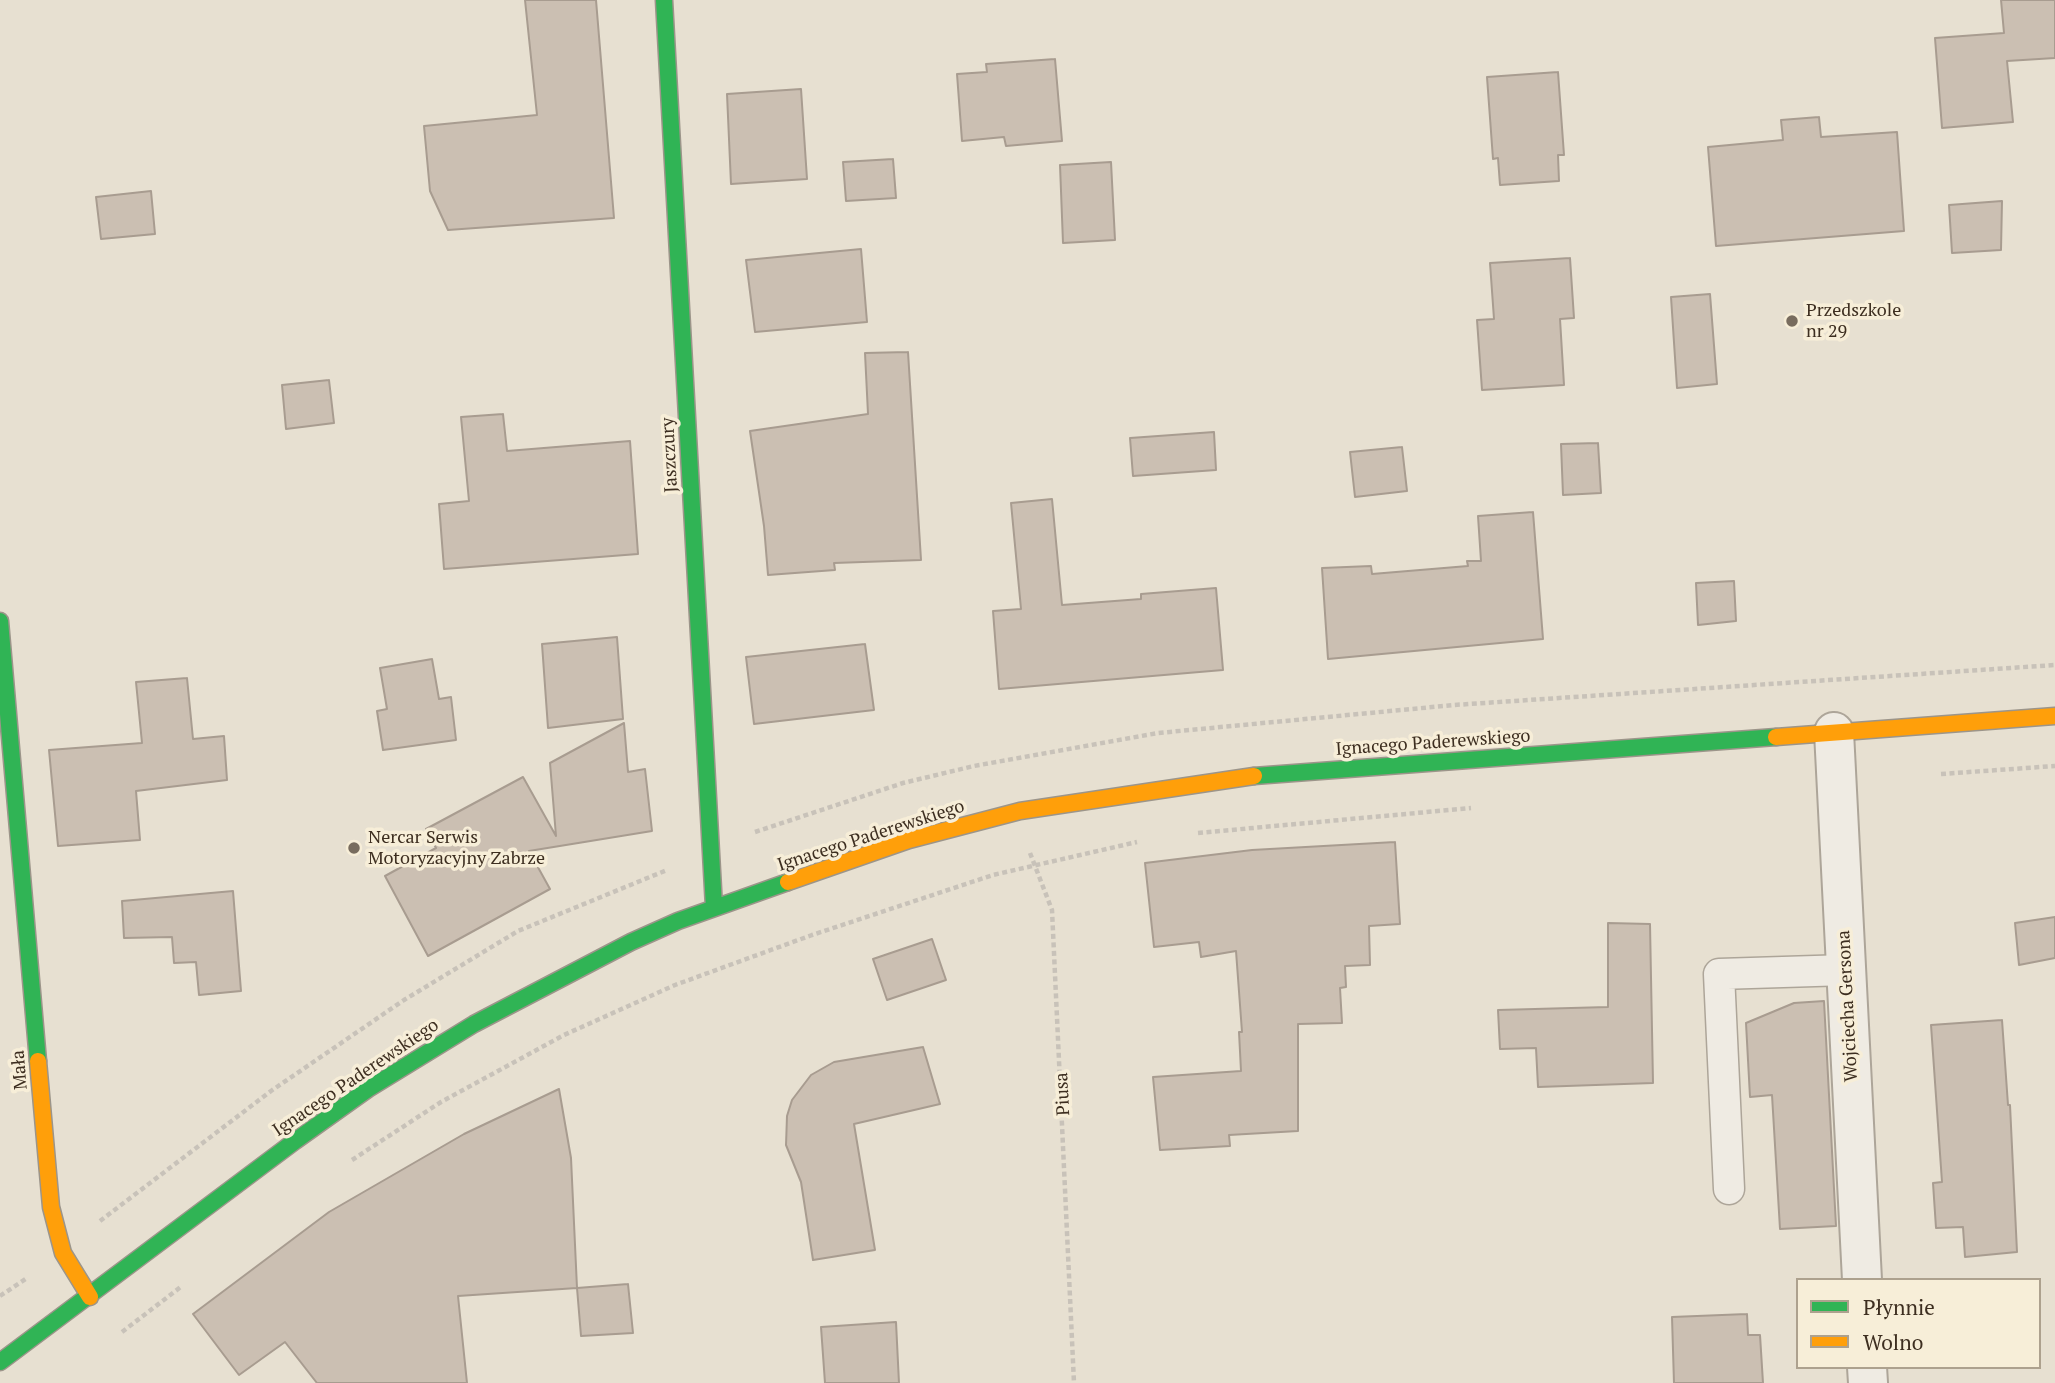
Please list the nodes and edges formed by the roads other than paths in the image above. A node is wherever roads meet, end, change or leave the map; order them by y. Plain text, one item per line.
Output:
1 (664, 0) edge
2 (0, 621) edge
3 (2055, 716) edge
4 (1834, 732) junction
5 (714, 907) junction
6 (1847, 970) junction
7 (1729, 1189) dead end
8 (1862, 1278) edge
9 (90, 1297) junction
10 (0, 1362) edge

1 - 5 main road, Jaszczury
2 - 9 main road, Mała
3 - 4 main road, Ignacego Paderewskiego
4 - 5 main road, Ignacego Paderewskiego
4 - 6 street, Wojciecha Gersona
5 - 9 main road, Ignacego Paderewskiego
6 - 7 lane
6 - 8 street, Wojciecha Gersona
9 - 10 main road, Ignacego Paderewskiego

